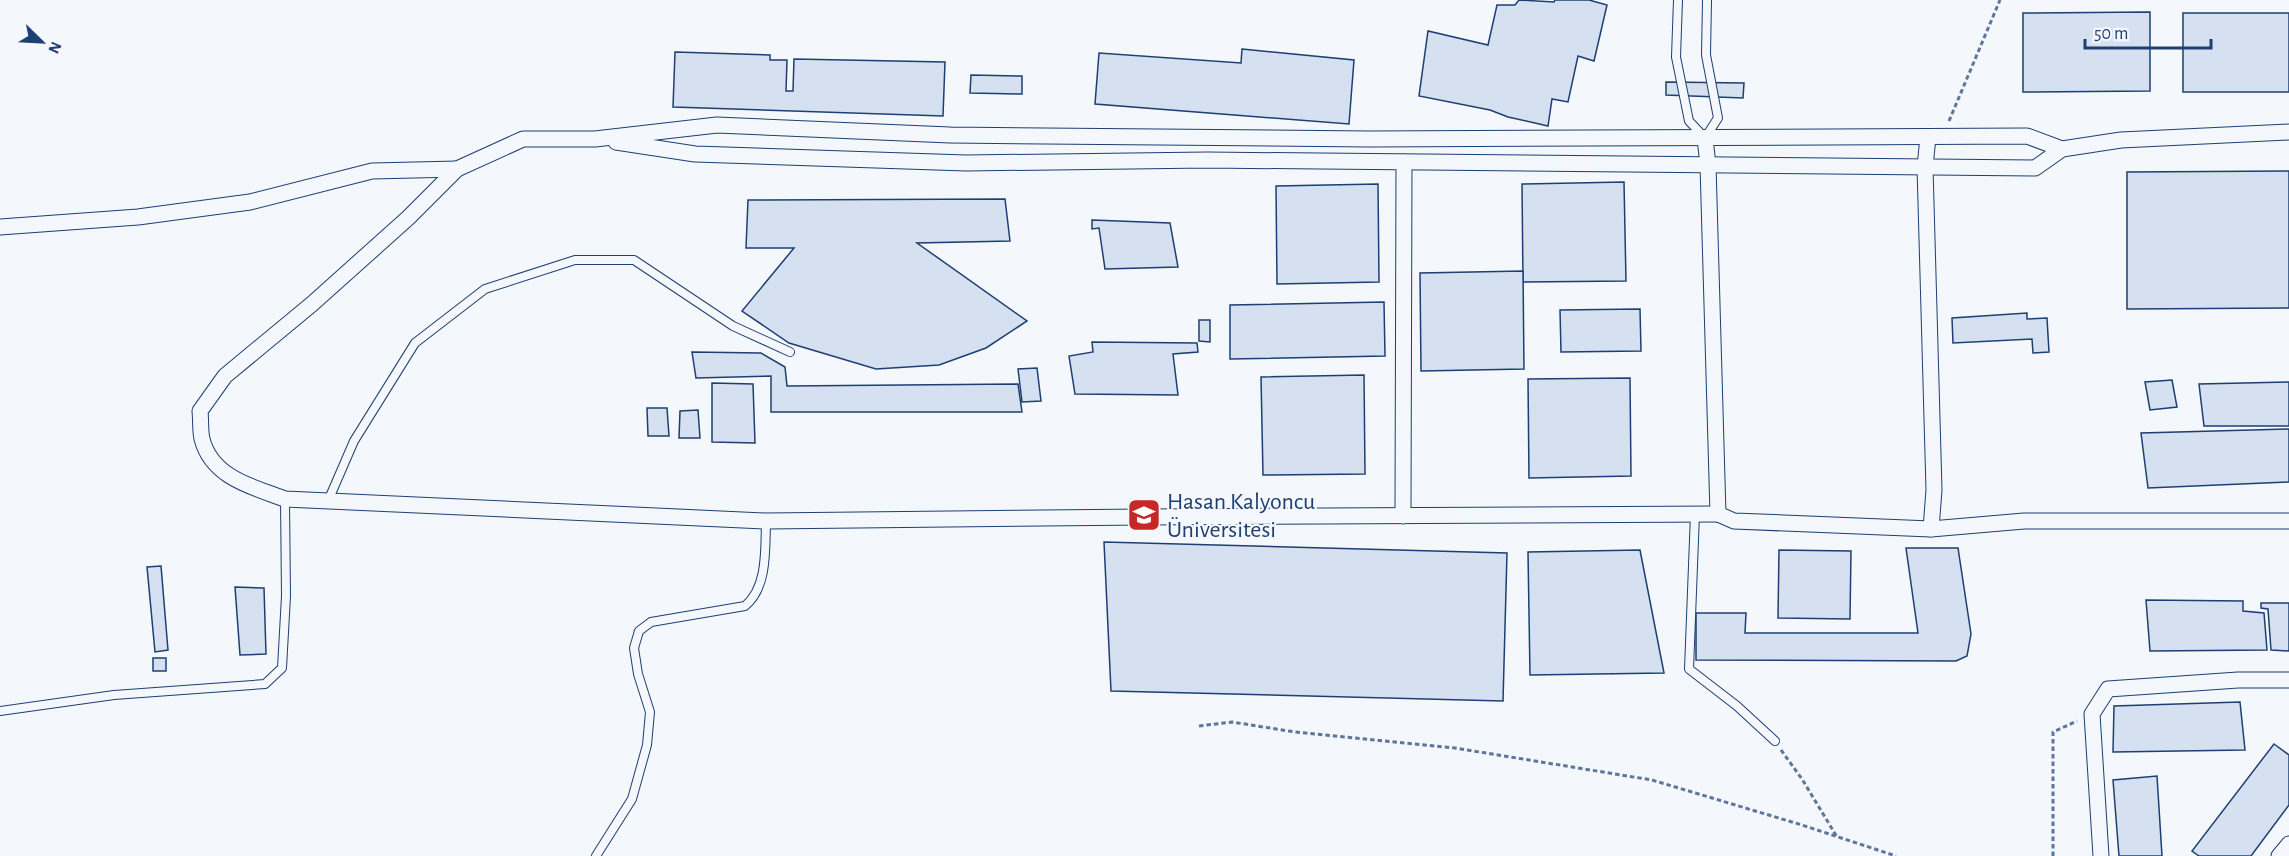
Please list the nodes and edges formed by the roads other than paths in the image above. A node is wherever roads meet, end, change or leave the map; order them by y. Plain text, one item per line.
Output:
1 (1678, 0) edge
2 (1707, 0) edge
3 (2289, 132) edge
4 (1935, 137) junction
5 (1705, 138) junction
6 (595, 139) junction
7 (2062, 149) junction
8 (1404, 162) junction
9 (1708, 165) junction
10 (1925, 167) junction
11 (457, 169) junction
12 (0, 227) edge
13 (790, 352) dead end
14 (285, 499) junction
15 (328, 501) junction
16 (1695, 514) junction
17 (1718, 514) junction
18 (1403, 516) junction
19 (2289, 520) edge
20 (766, 521) junction
21 (1931, 529) junction
22 (2289, 681) edge
23 (0, 711) edge
24 (1775, 741) road end
25 (2289, 844) edge
26 (596, 856) edge
27 (2101, 856) edge
28 (2279, 856) edge

1 - 5 lane
2 - 5 lane
3 - 7 street
4 - 5 street
4 - 7 street
4 - 10 street
5 - 6 street
5 - 9 street
6 - 8 street
6 - 11 street
7 - 10 street
8 - 9 street
8 - 18 street
9 - 10 street
9 - 17 street
10 - 21 street
11 - 12 street
11 - 14 street
13 - 15 lane
14 - 15 street
14 - 23 lane
15 - 20 street
16 - 17 street
16 - 18 street
16 - 24 lane
17 - 21 street
18 - 20 street
19 - 21 street
20 - 26 lane
22 - 27 street
25 - 28 street

